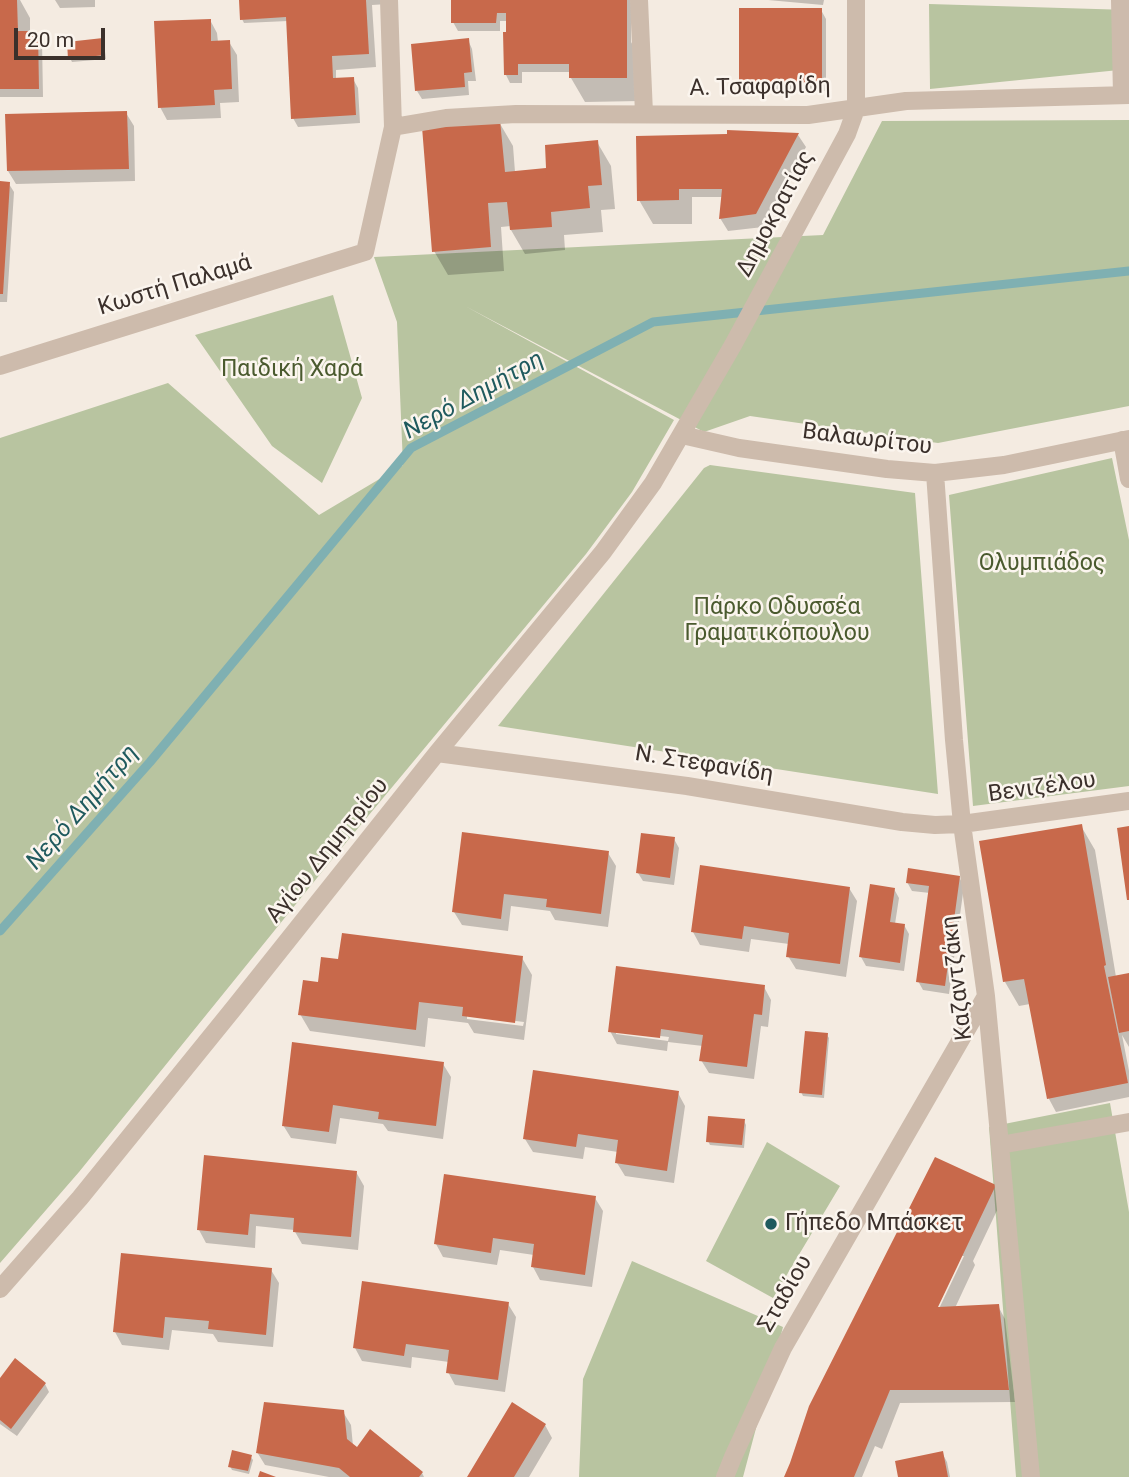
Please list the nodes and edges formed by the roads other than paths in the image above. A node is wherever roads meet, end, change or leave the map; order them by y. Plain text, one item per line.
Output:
1 (389, 0) edge
2 (639, 0) edge
3 (856, 0) edge
4 (1120, 0) edge
5 (1126, 95) edge
6 (856, 108) junction
7 (644, 113) junction
8 (393, 127) junction
9 (0, 366) edge
10 (682, 435) junction
11 (1125, 439) edge
12 (934, 473) junction
13 (1129, 479) edge
14 (437, 753) junction
15 (1129, 801) edge
16 (962, 824) junction
17 (986, 996) junction
18 (1129, 1122) edge
19 (1000, 1144) junction
20 (0, 1289) edge
21 (725, 1477) edge
22 (1031, 1477) edge

1 - 8 street
2 - 7 street
3 - 6 street, Δημοκρατίας
4 - 5 street
5 - 6 street, Α. Τσαφαρίδη
6 - 7 street, Α. Τσαφαρίδη
6 - 10 street, Δημοκρατίας
7 - 8 street, Α. Τσαφαρίδη
8 - 9 street, Κωστή Παλαμά
10 - 12 street, Βαλαωρίτου
10 - 14 street, Αγίου Δημητρίου
11 - 12 street, Βαλαωρίτου
11 - 13 street
12 - 16 street, Καζαντζάκη
14 - 16 street, Ν. Στεφανίδη
14 - 20 street, Αγίου Δημητρίου
15 - 16 street, Βενιζέλου
16 - 17 street, Καζαντζάκη
17 - 19 street, Καζαντζάκη
17 - 21 street, Σταδίου
18 - 19 street
19 - 22 street, Καζαντζάκη

